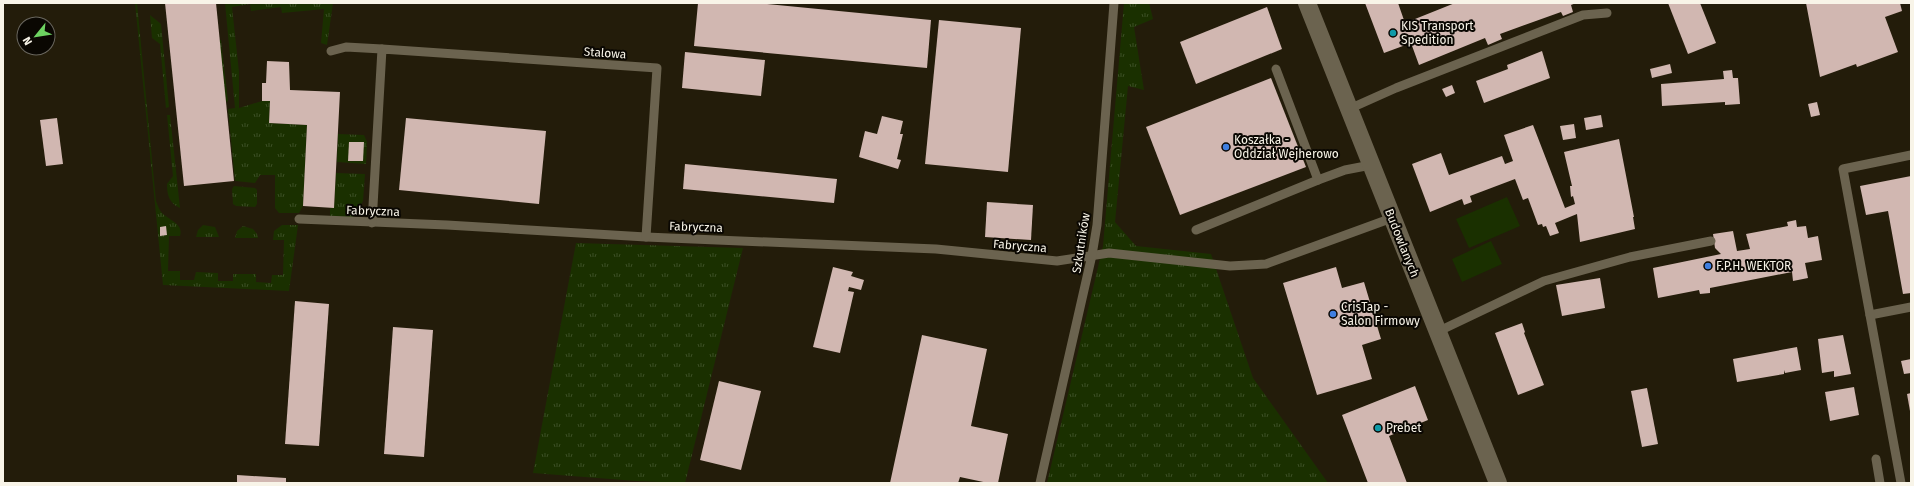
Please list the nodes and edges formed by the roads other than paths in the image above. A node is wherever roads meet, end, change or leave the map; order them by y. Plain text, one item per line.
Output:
1 (1114, 3) edge
2 (1307, 3) edge
3 (1606, 13) dead end
4 (382, 49) junction
5 (331, 51) dead end
6 (1276, 70) dead end
7 (1349, 109) junction
8 (1911, 156) edge
9 (1371, 164) junction
10 (1318, 180) junction
11 (1392, 218) junction
12 (299, 219) dead end
13 (372, 223) junction
14 (1196, 230) dead end
15 (646, 237) junction
16 (1711, 241) dead end
17 (1092, 255) junction
18 (1911, 307) edge
19 (1870, 315) junction
20 (1437, 332) junction
21 (1876, 459) dead end
22 (1040, 483) edge
23 (1498, 483) edge
24 (1880, 483) edge
25 (1901, 483) edge

1 - 17 lane, Szkutników
2 - 7 street, Budowlanych
3 - 7 lane
4 - 5 lane, Stalowa
4 - 13 lane
4 - 15 lane, Stalowa
6 - 10 lane
7 - 9 street, Budowlanych
8 - 19 lane
9 - 10 lane
9 - 11 street, Budowlanych
10 - 14 lane
11 - 17 lane, Fabryczna
11 - 20 street, Budowlanych
12 - 13 lane, Fabryczna
13 - 15 lane, Fabryczna
15 - 17 lane, Fabryczna
16 - 20 lane
17 - 22 lane, Szkutników
18 - 19 lane
19 - 25 lane
20 - 23 street, Budowlanych
21 - 24 lane

